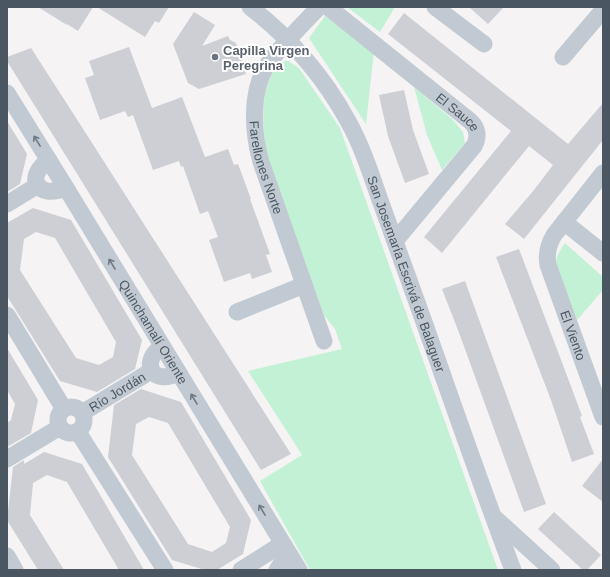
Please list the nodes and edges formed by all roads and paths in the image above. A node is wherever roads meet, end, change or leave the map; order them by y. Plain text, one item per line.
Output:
1 (250, 7) edge
2 (318, 7) edge
3 (328, 7) edge
4 (436, 7) edge
5 (603, 10) edge
6 (288, 41) junction
7 (484, 44) dead end
8 (563, 57) dead end
9 (7, 93) edge
10 (49, 160) junction
11 (603, 173) edge
12 (38, 185) junction
13 (66, 188) junction
14 (7, 204) edge
15 (564, 222) junction
16 (395, 241) junction
17 (603, 253) edge
18 (304, 285) junction
19 (237, 312) dead end
20 (7, 315) edge
21 (324, 341) dead end
22 (162, 346) junction
23 (151, 371) junction
24 (178, 373) junction
25 (64, 409) junction
26 (82, 413) junction
27 (603, 417) edge
28 (60, 427) junction
29 (78, 432) junction
30 (7, 459) edge
31 (492, 515) junction
32 (285, 548) junction
33 (7, 556) edge
34 (15, 570) edge
35 (165, 570) edge
36 (241, 570) edge
37 (278, 570) edge
38 (298, 570) edge
39 (513, 570) edge
40 (552, 570) edge

1 - 6 street, San Josemaría Escrivá de Balaguer
2 - 6 street, Farellones Norte
3 - 16 street, El Sauce
4 - 7 street
5 - 8 street
6 - 16 street, San Josemaría Escrivá de Balaguer
6 - 18 street, Farellones Norte
10 -> 9 street, Quinchamalí Oriente
10 - 12 street
10 - 13 street, Quinchamalí Oriente
11 - 15 street
12 - 13 street
12 - 14 street
22 -> 13 street, Quinchamalí Oriente
15 - 17 street
15 - 27 street, El Viento
16 - 31 street, San Josemaría Escrivá de Balaguer
18 - 19 street
18 - 21 street, Farellones Norte
20 - 25 street
22 - 23 street, Río Jordán
22 - 24 street, Quinchamalí Oriente
23 - 24 street, Río Jordán
23 - 26 street, Río Jordán
32 -> 24 street, Quinchamalí Oriente
25 - 26 street
25 - 28 street
26 - 29 street
28 - 29 street
28 - 30 street
29 - 35 street
31 - 39 street, San Josemaría Escrivá de Balaguer
31 - 40 street
32 - 36 street
32 - 37 street
32 - 38 street, Quinchamalí Oriente
33 - 34 street

